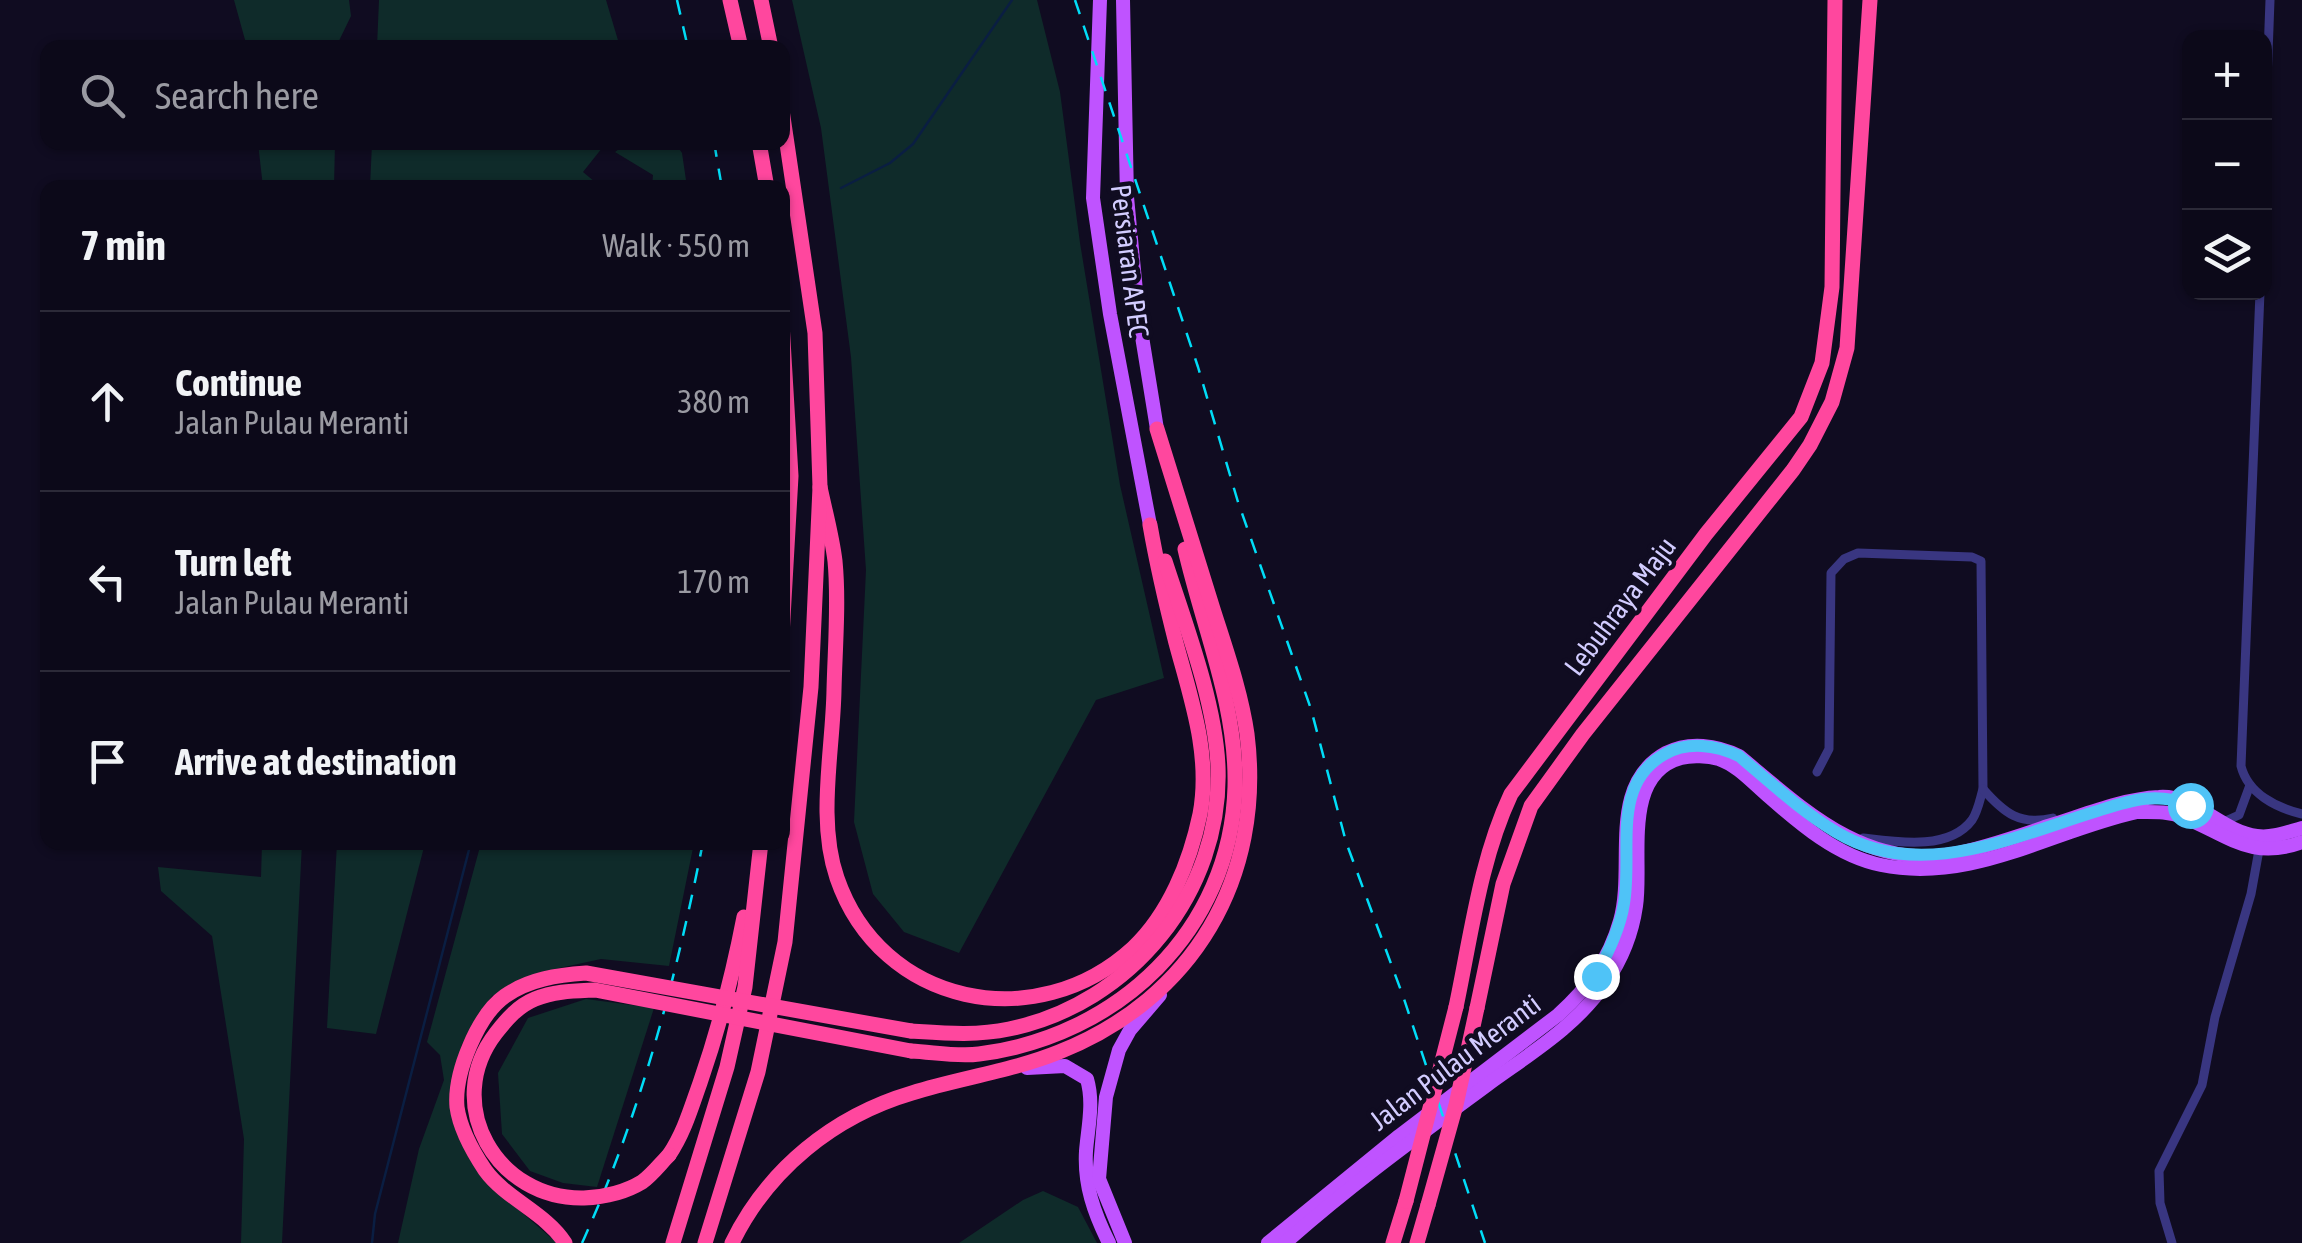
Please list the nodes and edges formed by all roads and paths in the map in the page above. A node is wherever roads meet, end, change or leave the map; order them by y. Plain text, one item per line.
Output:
1 (730, 0) edge
2 (761, 0) edge
3 (1100, 0) edge
4 (1123, 0) edge
5 (1836, 0) edge
6 (1870, 0) edge
7 (2270, 0) edge
8 (739, 40) edge
9 (769, 40) edge
10 (2266, 120) edge
11 (760, 150) edge
12 (788, 150) edge
13 (766, 180) edge
14 (2260, 300) edge
15 (1157, 429) junction
16 (790, 459) edge
17 (820, 487) junction
18 (790, 494) edge
19 (1150, 525) junction
20 (1817, 772) dead end
21 (2250, 785) junction
22 (1983, 789) junction
23 (2097, 811) junction
24 (2302, 814) edge
25 (2220, 823) junction
26 (2302, 828) edge
27 (1837, 832) junction
28 (2302, 842) edge
29 (758, 850) edge
30 (759, 850) edge
31 (2259, 850) junction
32 (1183, 968) junction
33 (721, 1014) edge
34 (721, 1014) edge
35 (721, 1014) edge
36 (721, 1014) edge
37 (983, 1074) junction
38 (566, 1243) edge
39 (673, 1243) edge
40 (705, 1243) edge
41 (732, 1243) edge
42 (1109, 1243) edge
43 (1125, 1243) edge
44 (1268, 1243) edge
45 (1284, 1243) edge
46 (1393, 1243) edge
47 (1416, 1243) edge
48 (2172, 1243) edge

1 - 8 highway
2 - 9 highway
3 - 19 main road, Persiaran APEC
4 - 15 main road, Persiaran APEC
5 - 46 highway, Lebuhraya Maju, bridge
6 - 47 highway, Lebuhraya Maju, bridge
7 - 10 street
11 - 13 highway
12 - 17 highway
14 - 21 street
15 - 32 highway
15 - 36 highway, bridge
16 - 18 highway
17 - 19 highway
17 - 40 highway
19 - 38 highway, bridge
20 - 22 street
21 - 24 street
21 - 25 street
22 - 23 street
22 - 27 street
23 - 25 main road, Jalan Pulau Meranti
23 - 27 main road, Jalan Pulau Meranti
25 - 26 main road, Jalan Pulau Meranti
27 - 44 main road, Jalan Pulau Meranti
28 - 31 main road
29 - 33 highway, bridge
30 - 39 highway
31 - 45 main road, Jalan Pulau Meranti
31 - 48 street
32 - 37 highway
32 - 43 main road
34 - 35 highway, bridge
37 - 41 highway
37 - 42 main road

